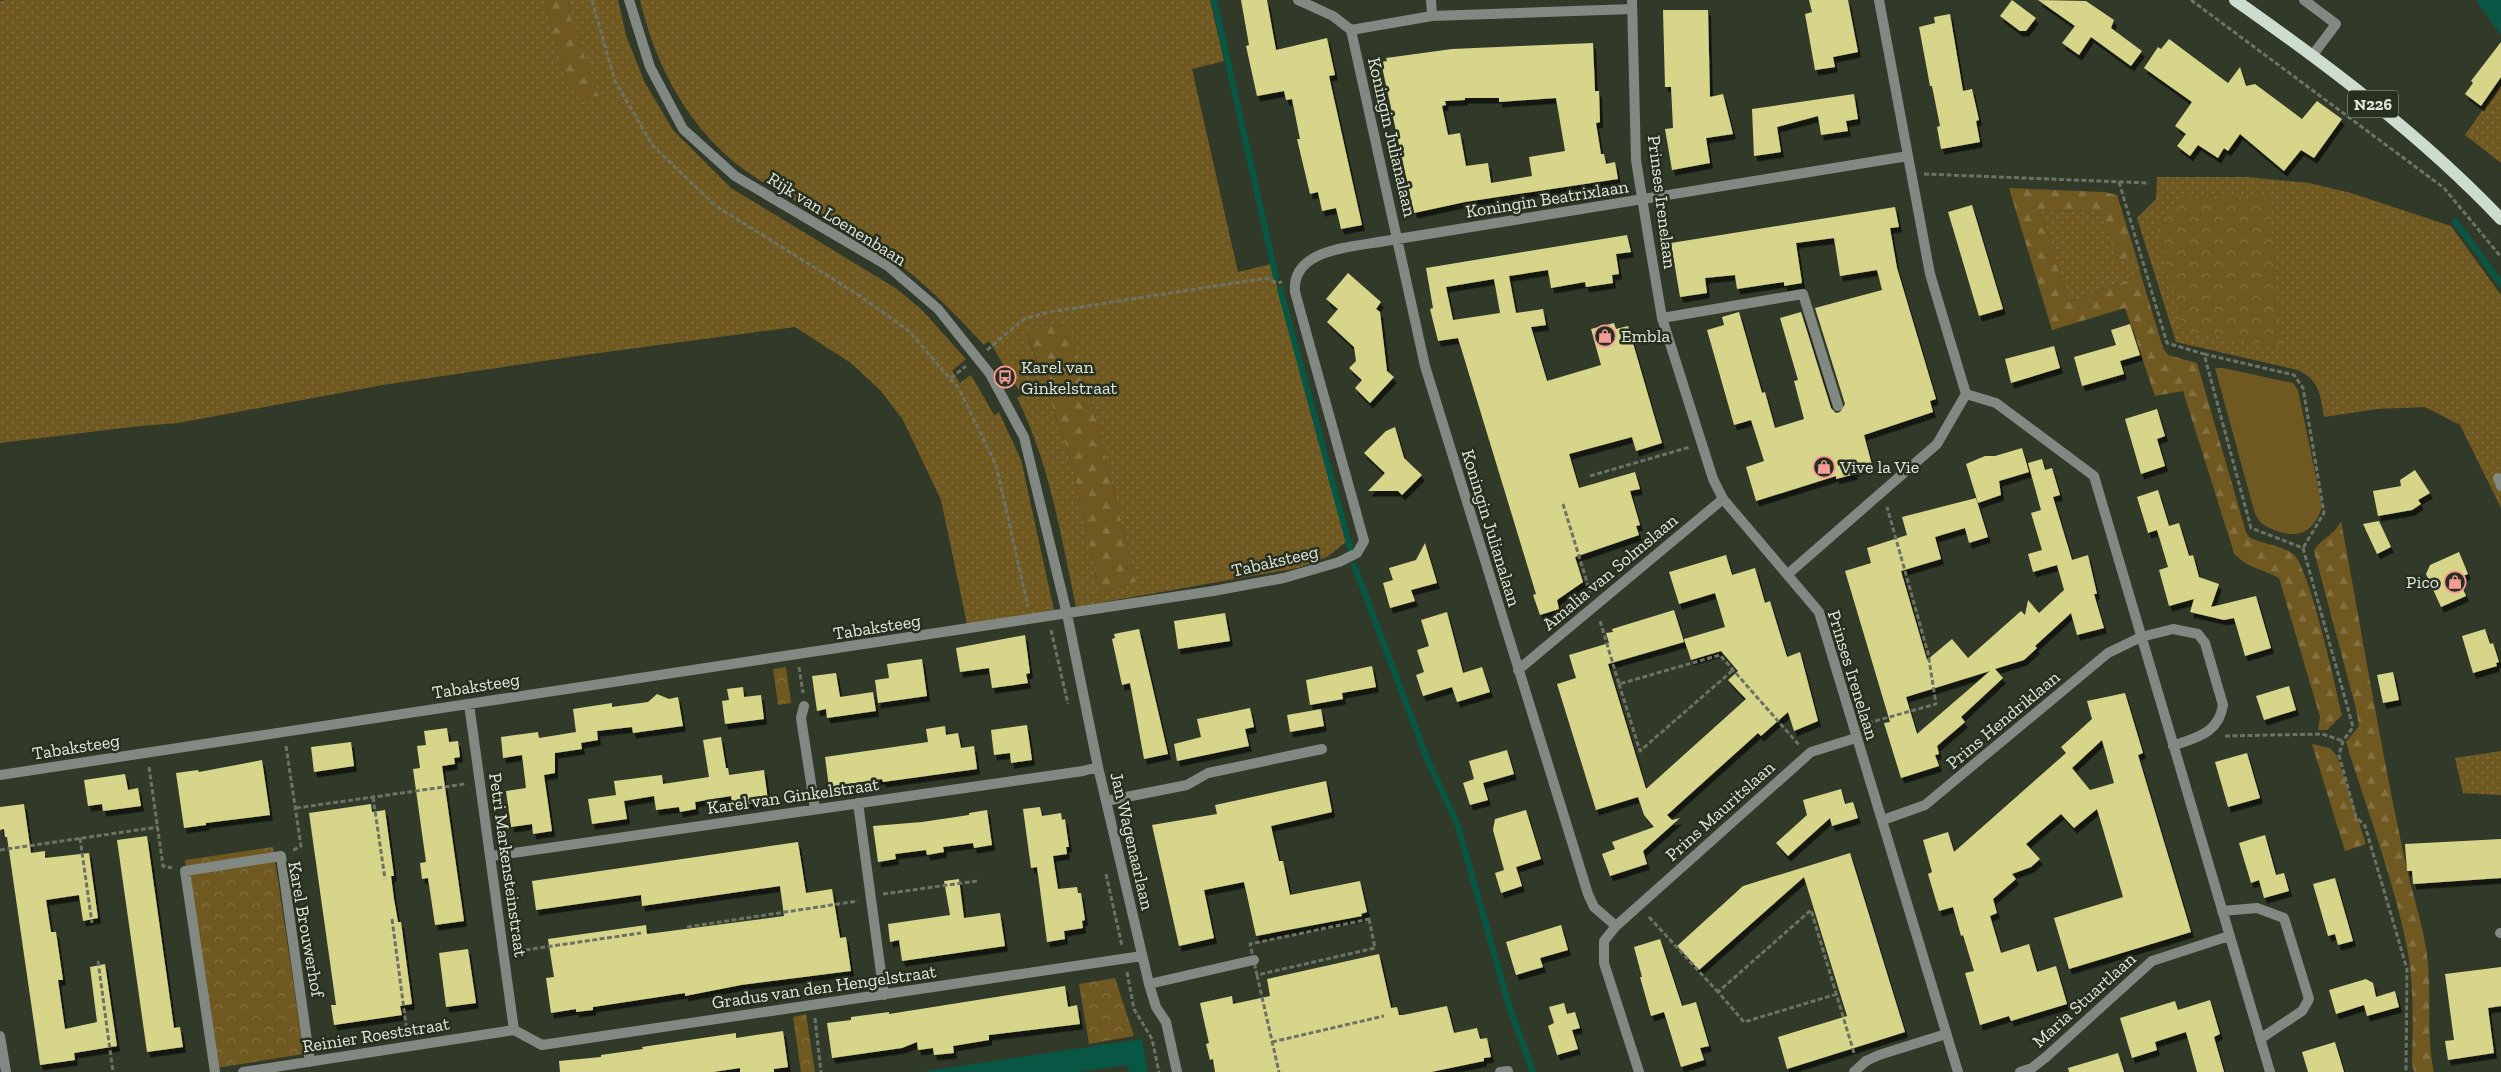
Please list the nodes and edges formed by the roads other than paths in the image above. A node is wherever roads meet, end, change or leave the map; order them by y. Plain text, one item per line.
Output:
1 (629, 0) edge
2 (1298, 0) edge
3 (1431, 0) edge
4 (1879, 0) edge
5 (2235, 0) edge
6 (2304, 0) edge
7 (1632, 4) edge
8 (1432, 16) junction
9 (1351, 30) junction
10 (2312, 56) junction
11 (1908, 156) junction
12 (1643, 200) junction
13 (2501, 219) edge
14 (1398, 239) junction
15 (1662, 318) junction
16 (1966, 394) junction
17 (1838, 406) dead end
18 (1723, 499) junction
19 (1788, 574) junction
20 (1066, 614) junction
21 (2141, 637) junction
22 (1518, 670) junction
23 (469, 704) junction
24 (804, 706) road end
25 (1856, 738) junction
26 (2173, 746) junction
27 (1322, 749) dead end
28 (1098, 767) junction
29 (0, 775) edge
30 (1106, 801) junction
31 (858, 802) junction
32 (815, 809) junction
33 (1883, 820) junction
34 (492, 856) junction
35 (2222, 911) junction
36 (1616, 926) junction
37 (2229, 936) junction
38 (1142, 956) junction
39 (1254, 960) road end
40 (1149, 984) junction
41 (884, 995) junction
42 (514, 1030) junction
43 (1946, 1034) junction
44 (0, 1036) edge
45 (2260, 1039) junction
46 (310, 1062) junction
47 (1859, 1067) edge
48 (264, 1070) edge
49 (6, 1072) edge
50 (215, 1072) edge
51 (243, 1072) edge
52 (1177, 1072) edge
53 (1639, 1072) edge
54 (1958, 1072) edge
55 (2020, 1072) edge
56 (2270, 1072) edge

1 - 20 street, Rijk van Loenenbaan
2 - 9 street
3 - 8 street
4 - 11 street
5 - 10 main road, N226
6 - 10 street
7 - 8 street
7 - 12 street, Prinses Irenelaan
8 - 9 street
9 - 14 street, Koningin Julianalaan
10 - 13 main road, N226
11 - 12 street, Koningin Beatrixlaan
11 - 16 street
12 - 14 street, Koningin Beatrixlaan
12 - 15 street, Prinses Irenelaan
14 - 20 street, Tabaksteeg
14 - 22 street, Koningin Julianalaan
15 - 17 street
15 - 18 street, Prinses Irenelaan
16 - 19 street
16 - 21 street
18 - 19 street, Prinses Irenelaan
18 - 22 street, Amalia van Solmslaan
19 - 25 street, Prinses Irenelaan
20 - 23 street, Tabaksteeg
20 - 28 street, Jan Wagenaarlaan
21 - 26 street
21 - 26 street, Prins Hendriklaan
21 - 33 street, Prins Hendriklaan
22 - 36 street, Koningin Julianalaan
23 - 29 street, Tabaksteeg
23 - 34 street, Petri Markensteinstraat
24 - 32 street
25 - 33 street, Prinses Irenelaan
25 - 36 street, Prins Mauritslaan
26 - 35 street
27 - 30 street
28 - 30 street, Jan Wagenaarlaan
28 - 31 street, Karel van Ginkelstraat
30 - 38 street, Jan Wagenaarlaan
31 - 32 street, Karel van Ginkelstraat
31 - 41 street
32 - 34 street, Karel van Ginkelstraat
33 - 43 street, Prinses Irenelaan
34 - 42 street, Petri Markensteinstraat
35 - 37 street
35 - 45 street
36 - 53 street
37 - 45 street
37 - 55 street, Maria Stuartlaan
38 - 40 street, Jan Wagenaarlaan
38 - 41 street, Gradus van den Hengelstraat
39 - 40 street
40 - 52 street, Jan Wagenaarlaan
41 - 42 street, Gradus van den Hengelstraat
42 - 46 street, Reinier Roeststraat
43 - 47 street
43 - 54 street, Prinses Irenelaan
44 - 49 street
45 - 56 street
46 - 48 street, Reinier Roeststraat
46 - 50 street, Karel Brouwerhof
48 - 51 street, Reinier Roeststraat

